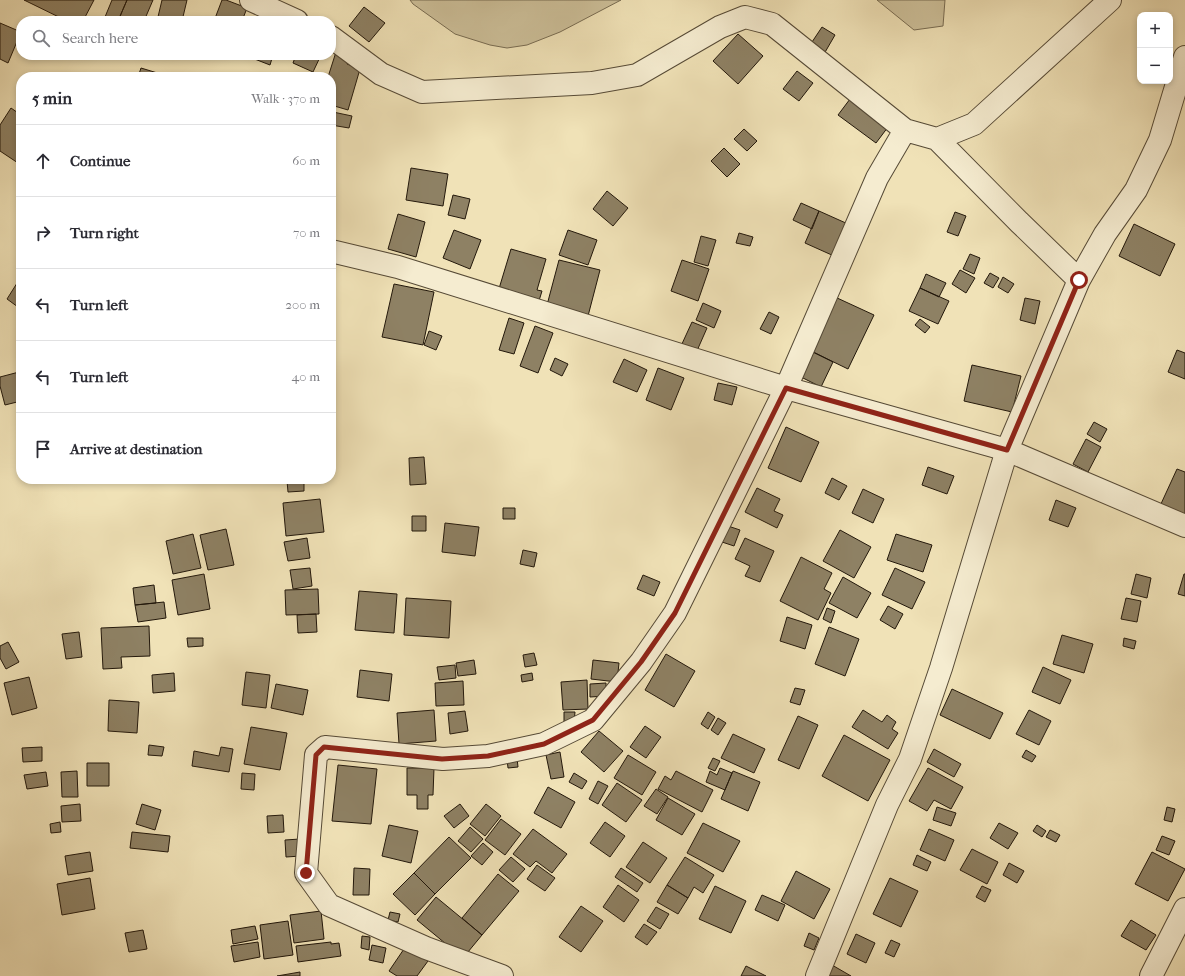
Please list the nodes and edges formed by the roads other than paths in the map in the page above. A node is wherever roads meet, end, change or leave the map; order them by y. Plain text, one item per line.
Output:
1 (251, 0) edge
2 (1110, 0) edge
3 (286, 16) edge
4 (336, 40) edge
5 (1185, 58) edge
6 (905, 130) junction
7 (937, 139) junction
8 (336, 252) edge
9 (1079, 280) junction
10 (786, 388) junction
11 (1007, 450) junction
12 (1185, 526) edge
13 (1185, 909) edge
14 (502, 976) edge
15 (817, 976) edge
16 (1151, 976) edge

1 - 3 street
2 - 7 street
4 - 6 street
5 - 9 street
6 - 7 street
6 - 10 street
7 - 9 street
8 - 10 street
9 - 11 street
10 - 11 street
10 - 14 street
11 - 12 street
11 - 15 street
13 - 16 street

